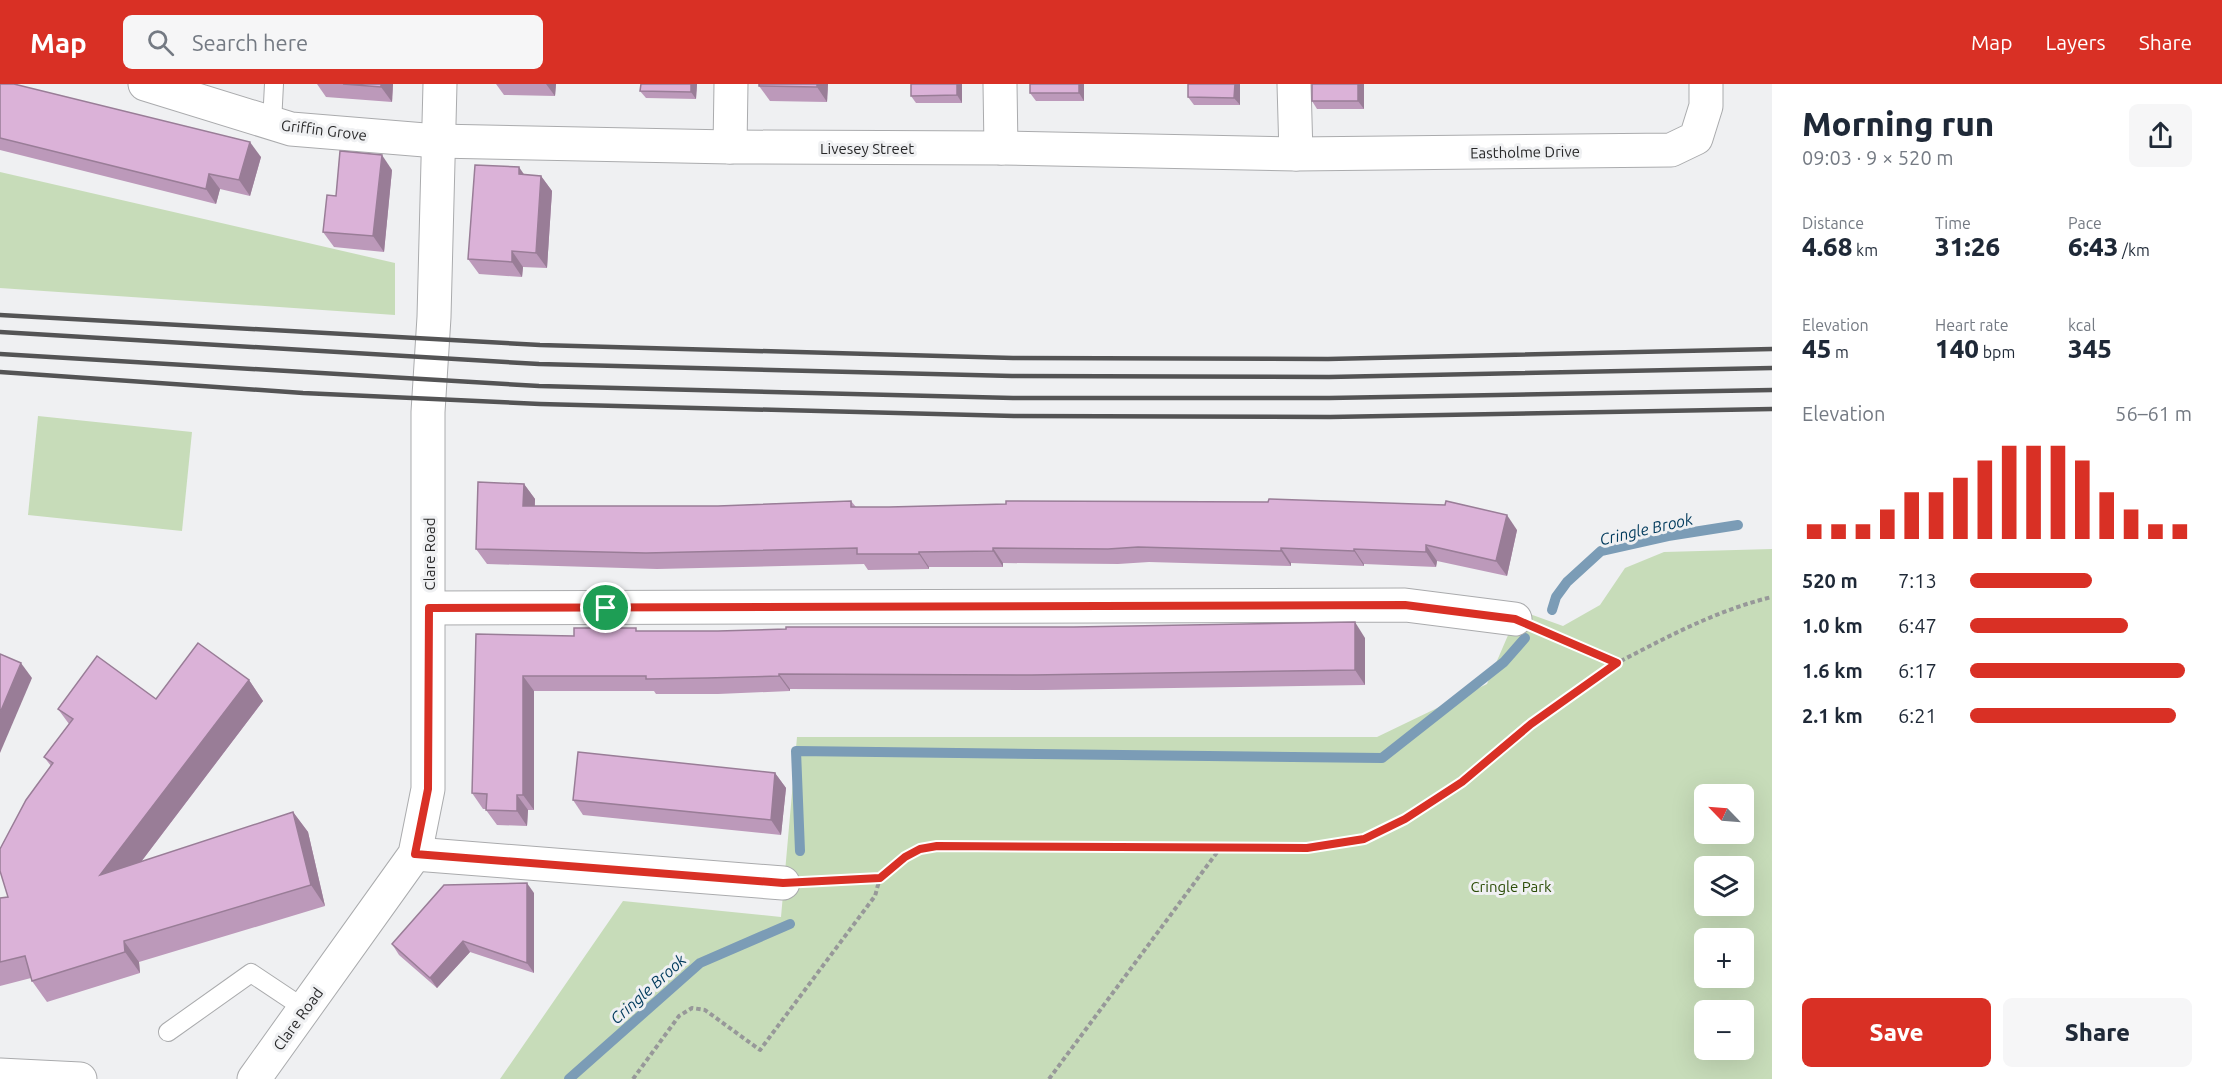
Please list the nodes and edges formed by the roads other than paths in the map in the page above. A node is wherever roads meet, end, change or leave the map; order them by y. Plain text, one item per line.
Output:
1 (145, 84) edge
2 (274, 84) edge
3 (440, 84) edge
4 (731, 84) edge
5 (1000, 84) edge
6 (1294, 84) edge
7 (1706, 84) edge
8 (272, 123) junction
9 (437, 141) junction
10 (730, 147) junction
11 (1001, 148) junction
12 (1296, 154) junction
13 (429, 608) junction
14 (1515, 619) road end
15 (415, 854) junction
16 (783, 883) road end
17 (305, 1009) junction
18 (168, 1032) dead end
19 (0, 1075) edge
20 (80, 1079) edge
21 (254, 1079) edge

1 - 8 street, Griffin Grove
2 - 8 lane
3 - 9 street, Clare Road
4 - 10 street
5 - 11 street
6 - 12 street
7 - 12 street, Eastholme Drive
8 - 9 street, Griffin Grove
9 - 10 street, Livesey Street
9 - 13 street, Clare Road
10 - 11 street, Livesey Street
11 - 12 street, Livesey Street
13 - 14 street
13 - 15 street, Clare Road
15 - 16 street
15 - 17 street, Clare Road
17 - 18 lane
17 - 21 street, Clare Road
19 - 20 street

